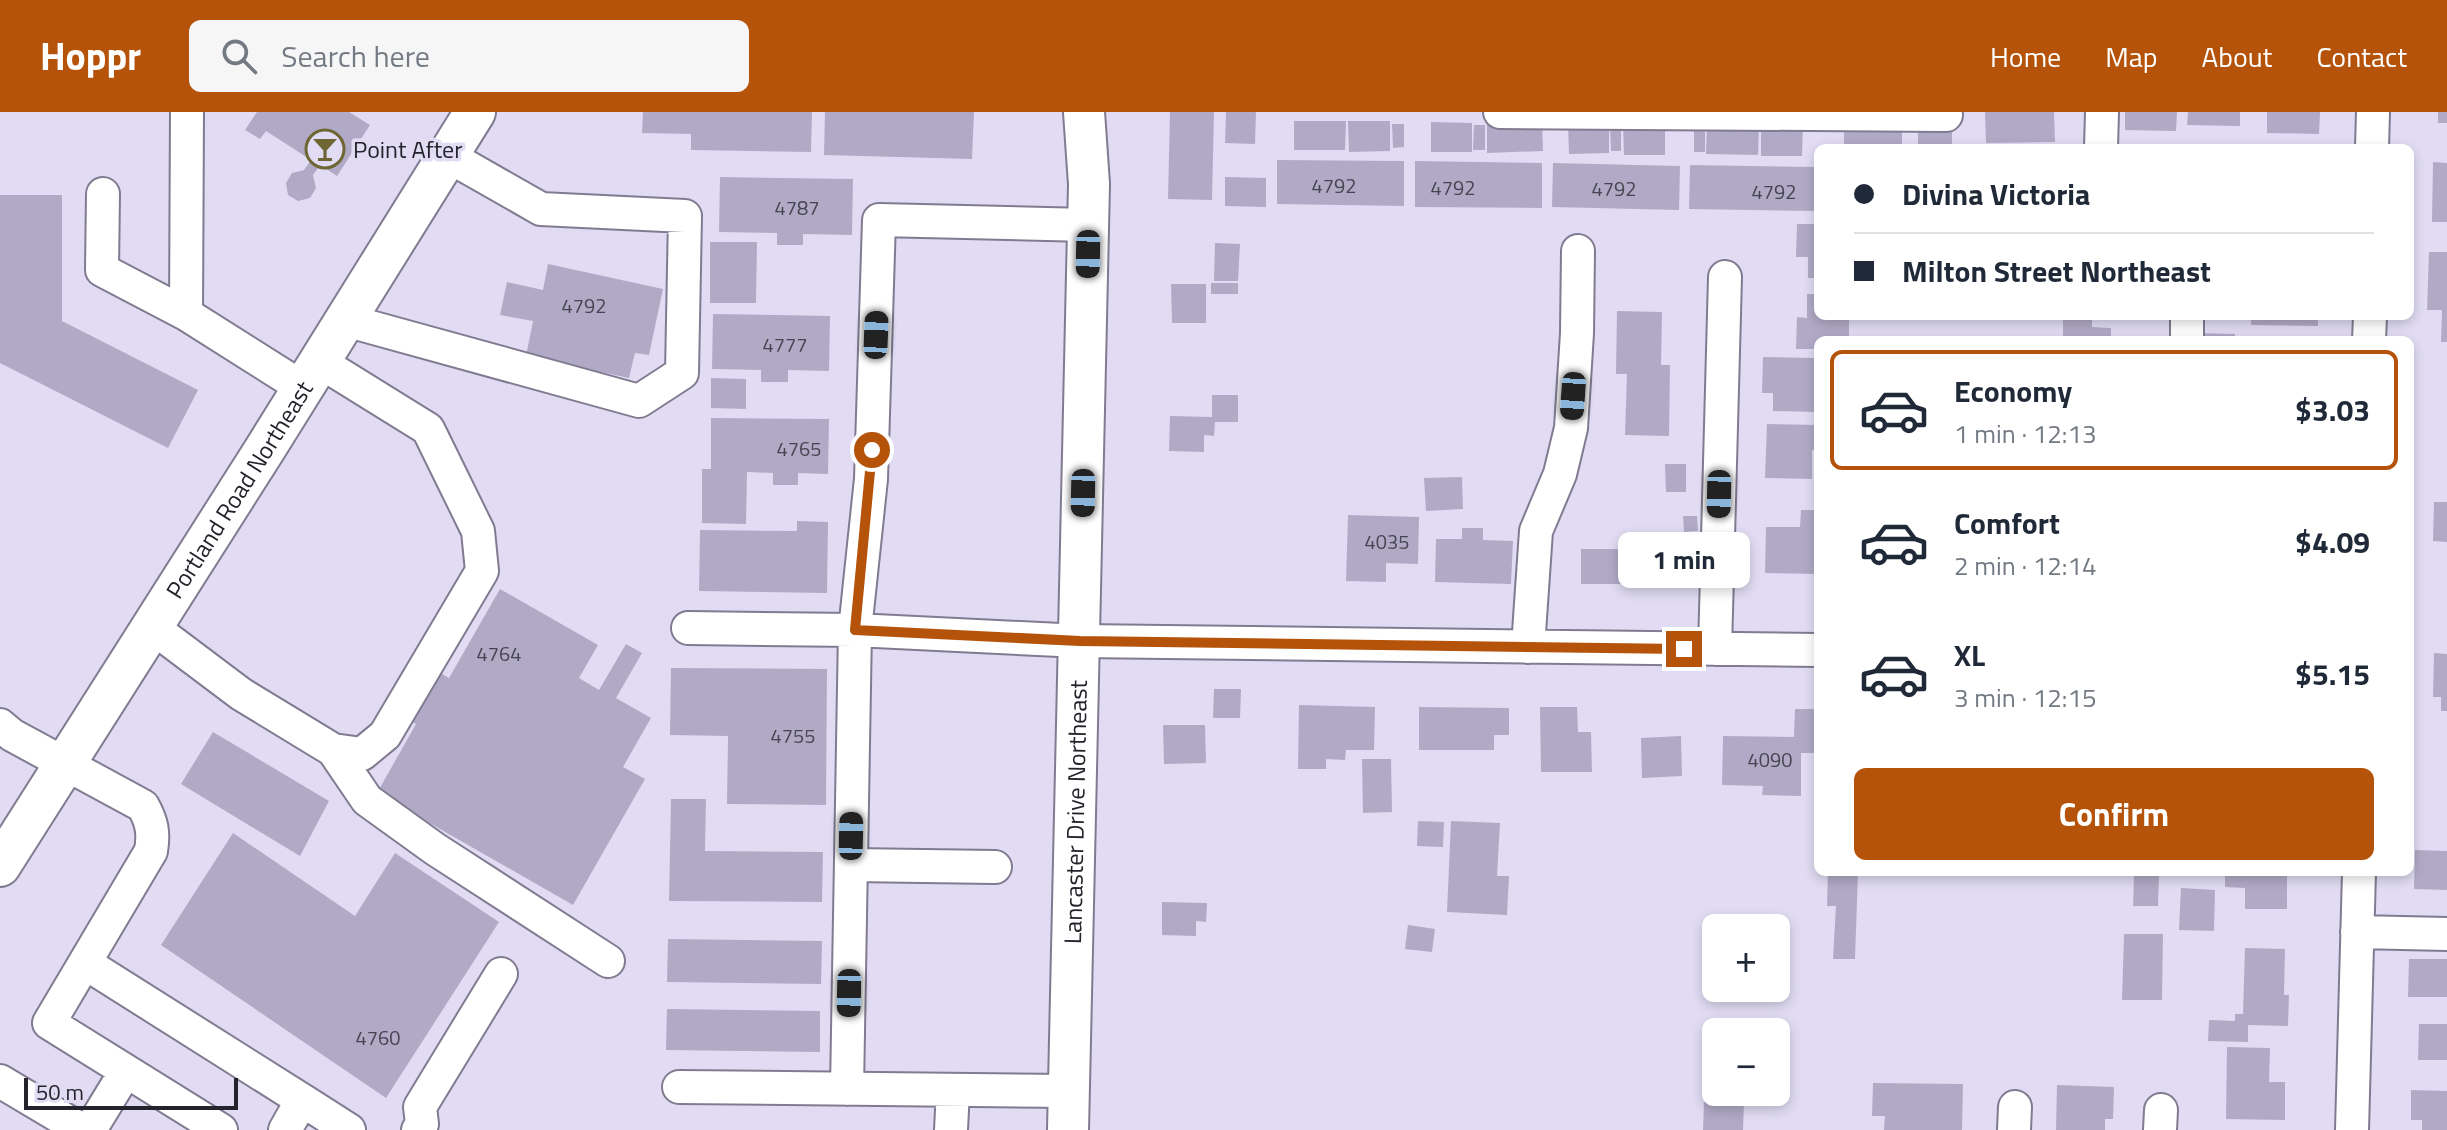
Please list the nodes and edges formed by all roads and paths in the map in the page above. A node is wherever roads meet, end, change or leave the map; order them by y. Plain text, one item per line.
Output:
1 (187, 112) edge
2 (475, 112) edge
3 (1084, 112) edge
4 (1500, 112) edge
5 (2102, 112) edge
6 (2373, 112) edge
7 (1946, 115) dead end
8 (2101, 144) edge
9 (2372, 144) edge
10 (448, 156) junction
11 (103, 194) dead end
12 (1088, 225) junction
13 (1578, 251) dead end
14 (1725, 277) dead end
15 (186, 314) junction
16 (345, 320) junction
17 (312, 375) junction
18 (152, 627) junction
19 (688, 628) dead end
20 (855, 630) junction
21 (1080, 641) junction
22 (1528, 647) junction
23 (1715, 649) junction
24 (1814, 650) edge
25 (0, 725) edge
26 (333, 750) junction
27 (65, 762) junction
28 (851, 865) junction
29 (0, 866) edge
30 (995, 867) dead end
31 (2359, 876) edge
32 (2357, 932) junction
33 (2447, 934) edge
34 (608, 961) dead end
35 (85, 963) junction
36 (501, 974) dead end
37 (126, 1071) junction
38 (0, 1081) edge
39 (679, 1087) dead end
40 (847, 1089) junction
41 (953, 1090) junction
42 (1069, 1091) junction
43 (302, 1100) junction
44 (82, 1130) edge
45 (90, 1130) edge
46 (221, 1130) edge
47 (285, 1130) edge
48 (349, 1130) edge
49 (418, 1130) edge
50 (951, 1130) edge
51 (1068, 1130) edge
52 (2352, 1130) edge

1 - 15 street
2 - 10 main road, Portland Road Northeast
3 - 12 main road, Lancaster Drive Northeast
4 - 7 street
5 - 8 street
6 - 9 street
10 - 16 main road, Portland Road Northeast
10 - 16 street
11 - 15 street
12 - 20 street
12 - 21 main road, Lancaster Drive Northeast
13 - 22 street
14 - 23 street
15 - 17 street
16 - 17 main road, Portland Road Northeast
17 - 18 main road, Portland Road Northeast
17 - 26 street
18 - 26 street
18 - 27 main road, Portland Road Northeast
19 - 20 street
20 - 21 street
20 - 28 street
21 - 22 street
21 - 42 main road, Lancaster Drive Northeast
22 - 23 street
23 - 24 street
25 - 27 street
26 - 34 street
27 - 29 main road, Portland Road Northeast
27 - 35 street
28 - 30 street
28 - 40 street
31 - 32 street
32 - 33 street
32 - 52 street
35 - 37 street
35 - 43 street
36 - 49 street
37 - 45 street
37 - 46 street
38 - 44 street
39 - 40 street
40 - 41 street
41 - 42 street
41 - 50 street
42 - 51 main road, Lancaster Drive Northeast
43 - 47 street
43 - 48 street

